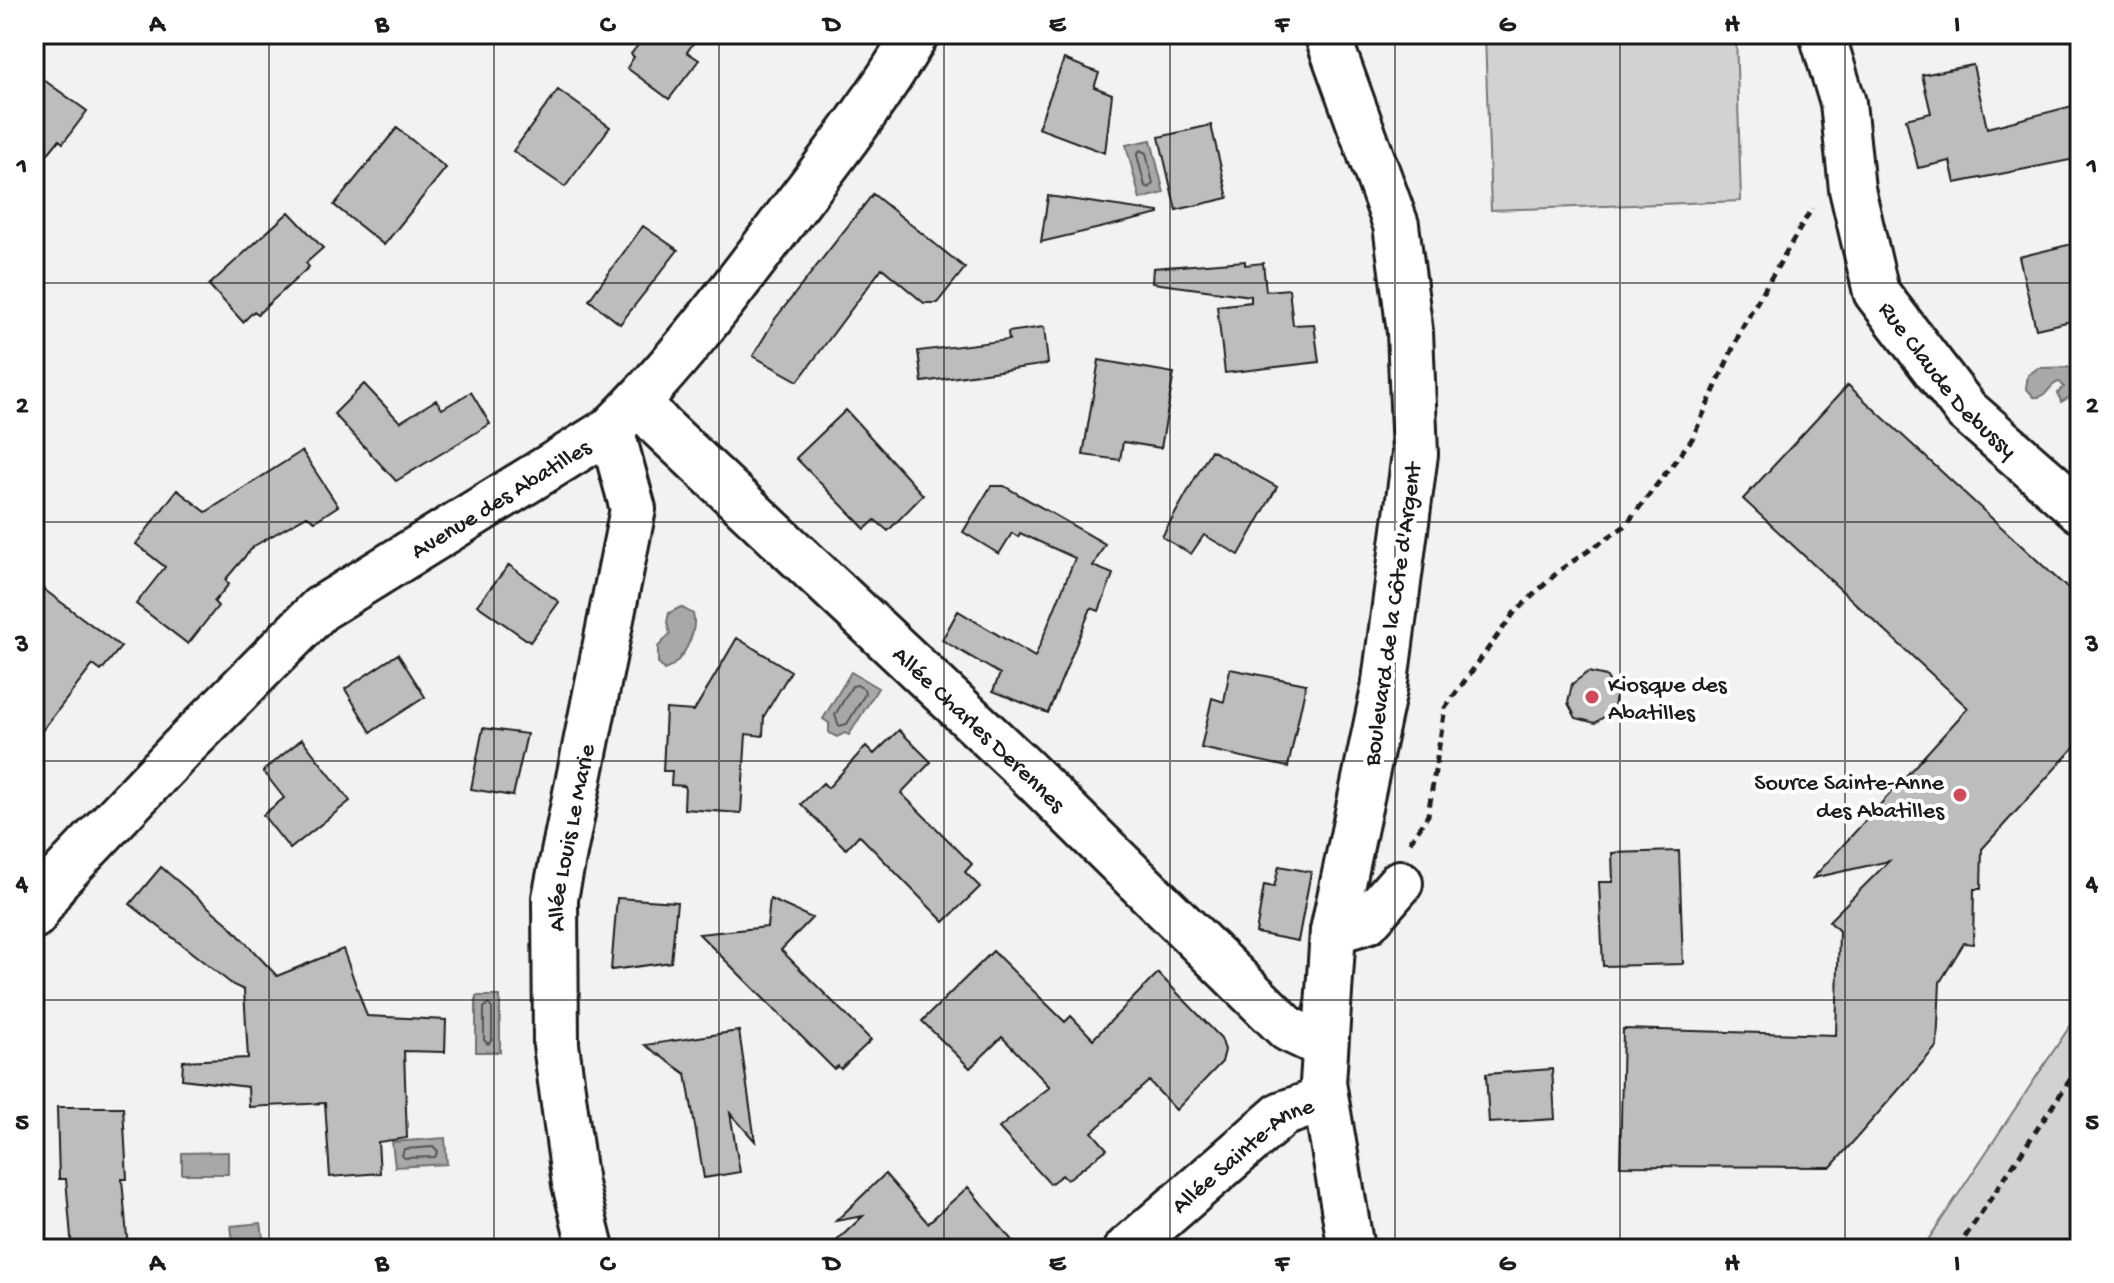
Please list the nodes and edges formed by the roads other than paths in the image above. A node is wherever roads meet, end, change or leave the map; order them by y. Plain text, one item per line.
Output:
1 (916, 34) edge
2 (1327, 34) edge
3 (1822, 34) edge
4 (625, 415) junction
5 (2080, 510) edge
6 (1401, 868) road end
7 (42, 888) edge
8 (1333, 931) junction
9 (1324, 1046) junction
10 (1325, 1099) junction
11 (591, 1249) edge
12 (1127, 1249) edge
13 (1351, 1249) edge

1 - 4 street, Avenue des Abatilles
2 - 8 street, Boulevard de la Côte d'Argent
3 - 5 street, Rue Claude Debussy
4 - 7 street, Avenue des Abatilles
4 - 9 street, Allée Charles Derennes
4 - 11 street, Allée Louis Le Marie
6 - 8 street
8 - 9 street, Boulevard de la Côte d'Argent
9 - 10 street, Boulevard de la Côte d'Argent
10 - 12 street, Allée Sainte-Anne
10 - 13 street, Boulevard de la Côte d'Argent

